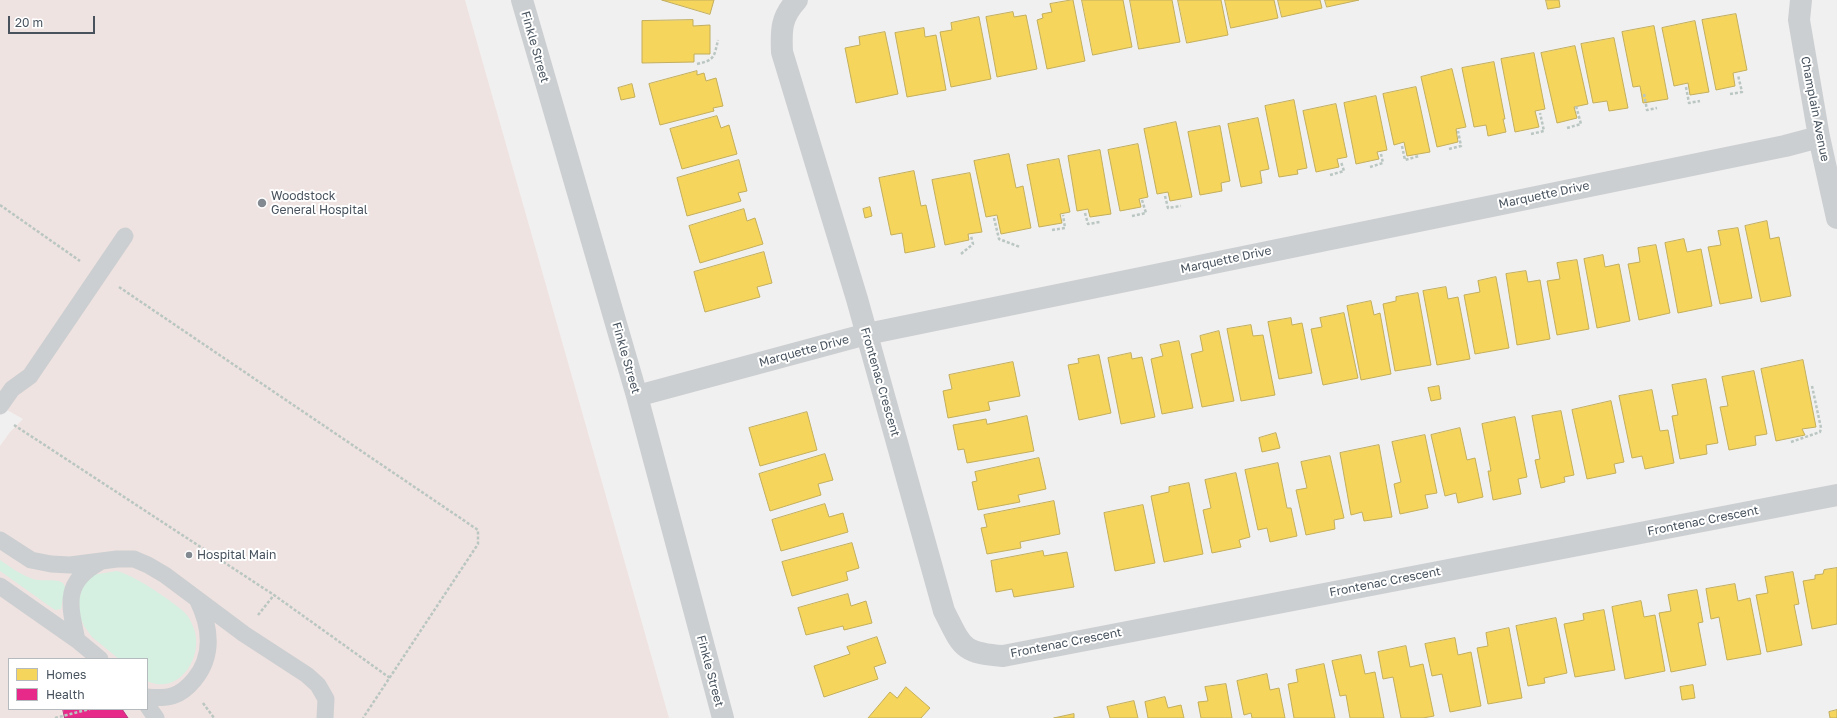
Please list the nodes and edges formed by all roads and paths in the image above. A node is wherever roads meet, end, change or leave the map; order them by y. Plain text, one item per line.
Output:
1 (522, 0) edge
2 (797, 0) edge
3 (1801, 0) edge
4 (718, 40) dead end
5 (697, 64) dead end
6 (1738, 75) dead end
7 (1686, 87) dead end
8 (1644, 94) dead end
9 (1730, 94) dead end
10 (1700, 101) dead end
11 (1576, 106) dead end
12 (1657, 108) dead end
13 (1540, 113) dead end
14 (1567, 128) dead end
15 (1458, 131) dead end
16 (1531, 134) dead end
17 (1819, 137) junction
18 (1402, 146) dead end
19 (1449, 149) dead end
20 (1381, 154) dead end
21 (1419, 156) dead end
22 (1341, 162) dead end
23 (1370, 167) dead end
24 (1330, 175) dead end
25 (1165, 196) dead end
26 (1142, 200) dead end
27 (0, 205) edge
28 (1181, 206) dead end
29 (1085, 213) dead end
30 (1063, 216) dead end
31 (1132, 216) dead end
32 (994, 218) dead end
33 (1837, 218) edge
34 (1100, 222) dead end
35 (1052, 230) dead end
36 (125, 236) dead end
37 (971, 236) dead end
38 (1020, 247) dead end
39 (961, 254) dead end
40 (100, 274) junction
41 (867, 334) junction
42 (1812, 386) dead end
43 (637, 396) junction
44 (0, 406) edge
45 (13, 424) dead end
46 (1791, 442) dead end
47 (1837, 495) edge
48 (0, 540) edge
49 (102, 561) junction
50 (0, 586) edge
51 (197, 599) junction
52 (76, 640) junction
53 (99, 658) edge
54 (390, 678) junction
55 (148, 696) edge
56 (148, 706) edge
57 (86, 710) edge
58 (55, 718) edge
59 (156, 718) edge
60 (325, 718) edge
61 (363, 718) edge
62 (723, 718) edge

1 - 43 street, Finkle Street
2 - 41 street, Frontenac Crescent
3 - 17 street, Champlain Avenue
4 - 5 path
6 - 9 path
7 - 10 path
8 - 12 path
11 - 14 path
13 - 16 path
15 - 19 path
17 - 33 street, Champlain Avenue
17 - 41 street, Marquette Drive
18 - 21 path
20 - 23 path
22 - 24 path
25 - 28 path
26 - 31 path
27 - 40 path
29 - 34 path
30 - 35 path
32 - 38 path
36 - 40 lane
37 - 39 path
40 - 44 lane
40 - 54 path
41 - 43 street, Marquette Drive
41 - 47 street, Frontenac Crescent
42 - 46 path
43 - 62 street, Finkle Street
45 - 54 path
48 - 49 lane
49 - 51 lane
49 - 52 lane
50 - 52 lane
51 - 55 lane
51 - 60 lane
52 - 53 lane
54 - 61 path
56 - 59 lane
57 - 58 path

